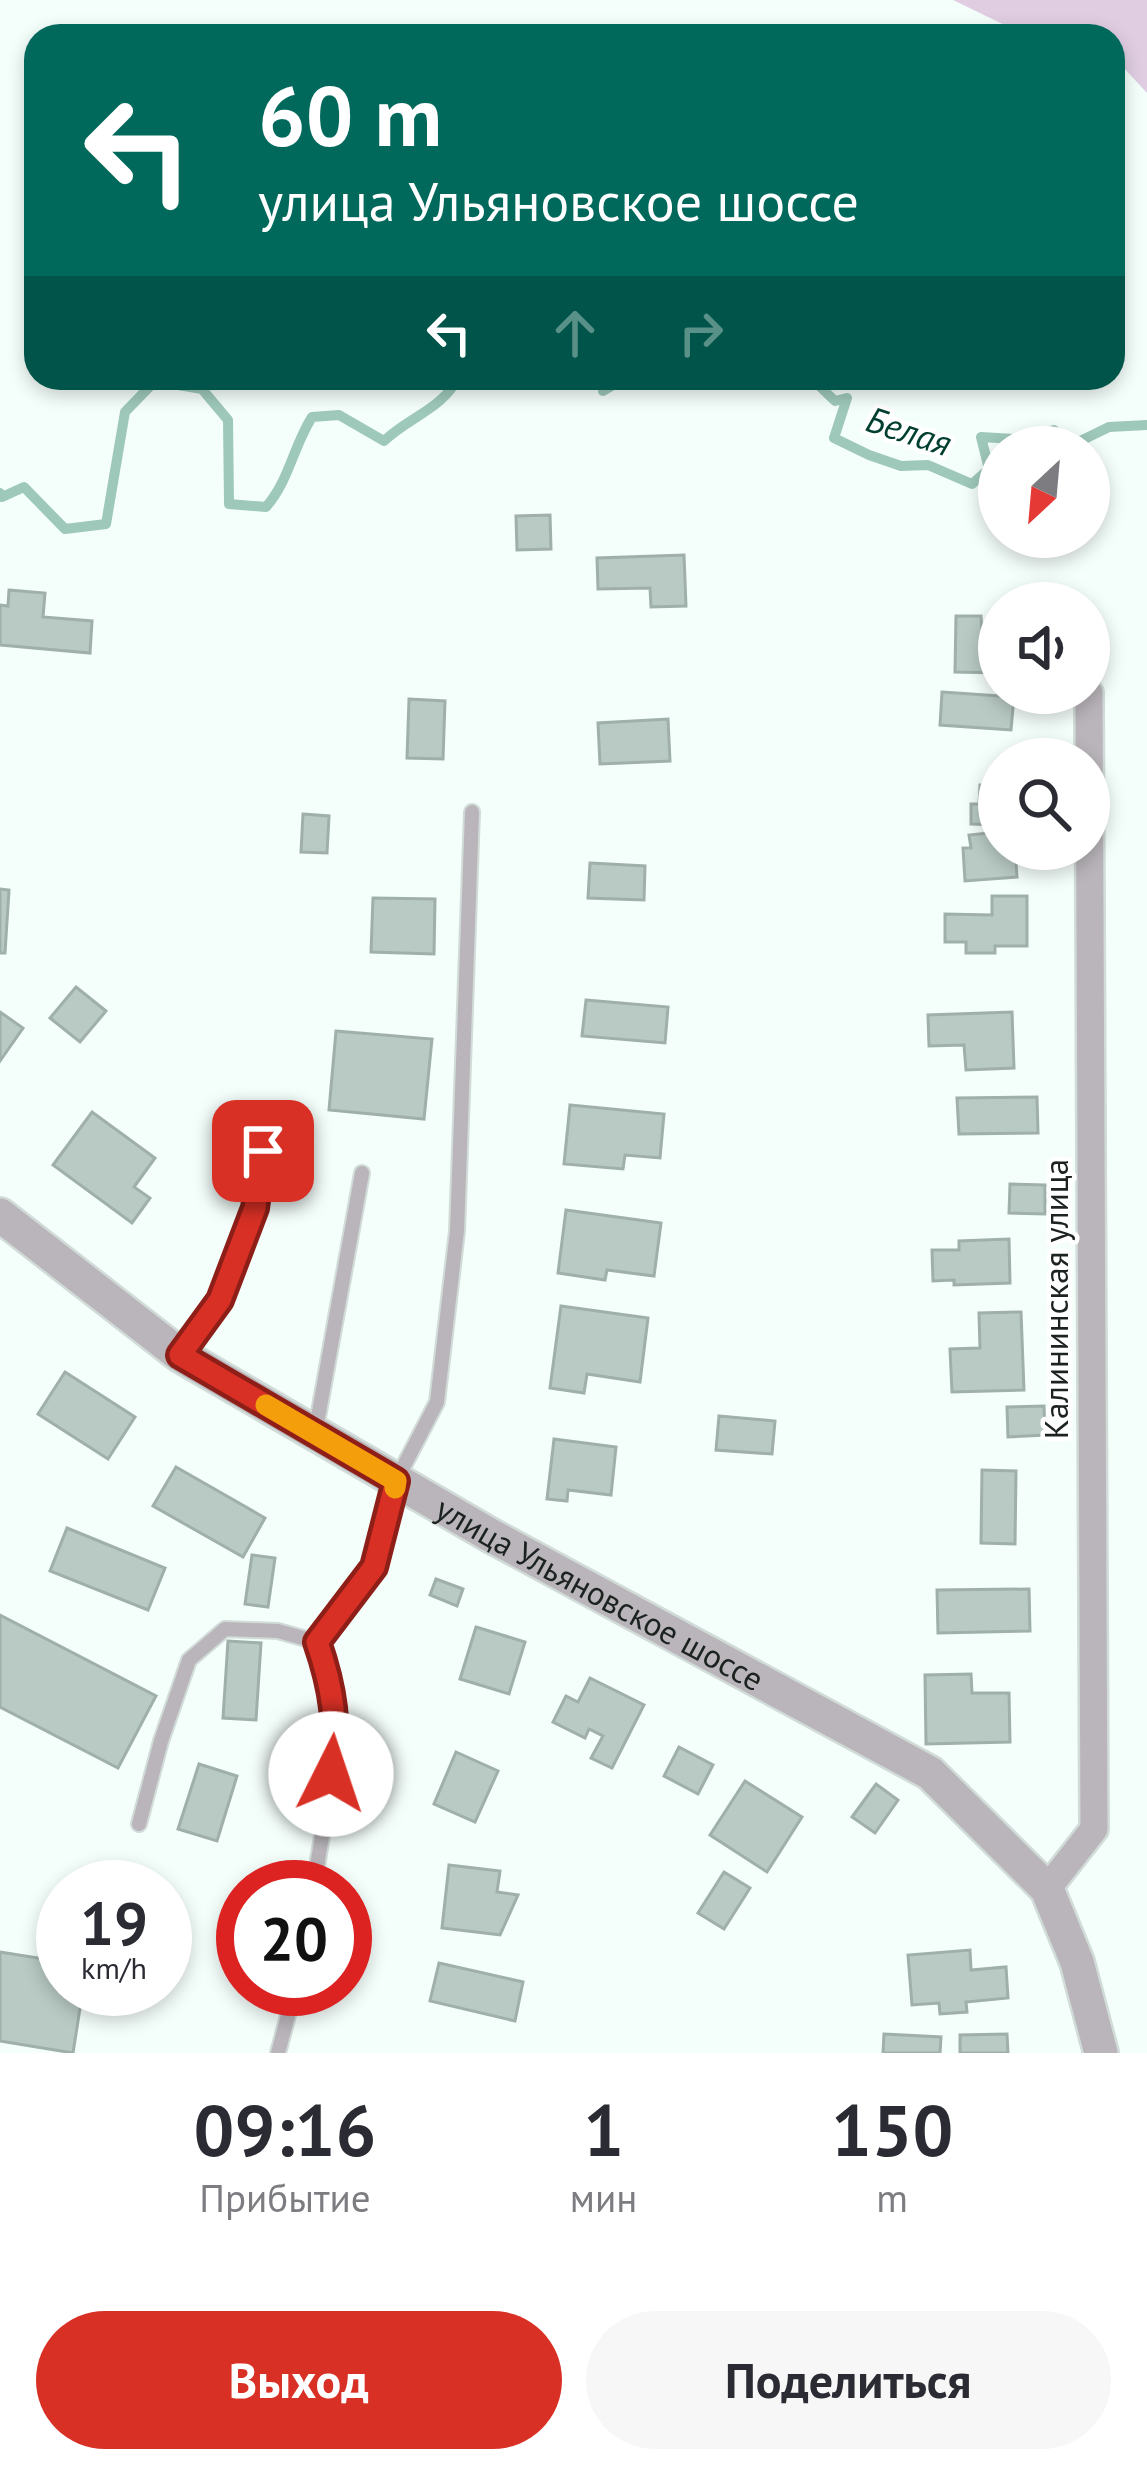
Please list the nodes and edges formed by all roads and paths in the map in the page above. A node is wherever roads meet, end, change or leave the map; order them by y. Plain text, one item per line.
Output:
1 (1089, 714) edge
2 (472, 812) dead end
3 (263, 1151) dead end
4 (362, 1173) dead end
5 (0, 1215) edge
6 (180, 1355) junction
7 (315, 1434) junction
8 (396, 1481) junction
9 (317, 1642) junction
10 (140, 1824) dead end
11 (317, 1860) edge
12 (1047, 1889) junction
13 (288, 2016) edge
14 (278, 2053) edge
15 (1101, 2053) edge

1 - 12 street, Калининская улица
2 - 8 lane
3 - 6 lane
4 - 7 lane
5 - 6 street, улица Ульяновское шоссе
6 - 7 street, улица Ульяновское шоссе
7 - 8 street, улица Ульяновское шоссе
8 - 9 lane
8 - 12 street, улица Ульяновское шоссе
9 - 10 lane
9 - 11 lane
12 - 15 street, улица Ульяновское шоссе
13 - 14 lane

